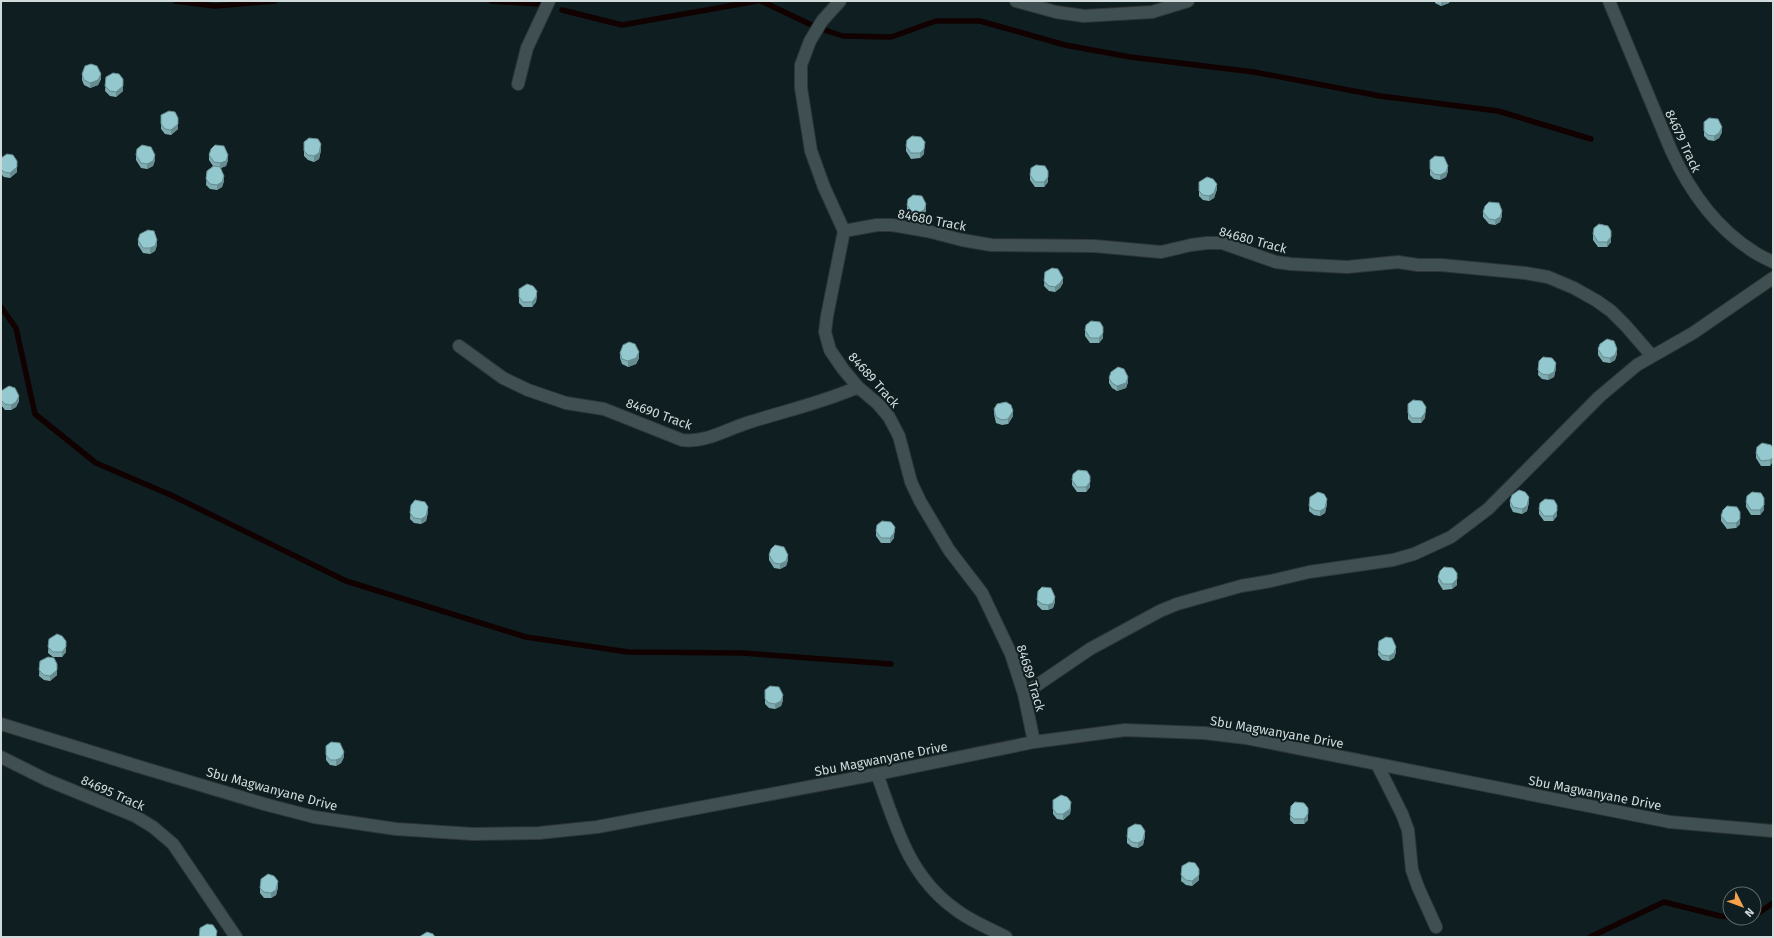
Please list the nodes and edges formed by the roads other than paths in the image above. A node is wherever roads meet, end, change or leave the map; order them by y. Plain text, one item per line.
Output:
1 (549, 1) edge
2 (840, 1) edge
3 (1016, 1) edge
4 (1188, 1) edge
5 (1609, 1) edge
6 (518, 84) dead end
7 (844, 231) junction
8 (1773, 262) edge
9 (1773, 278) edge
10 (459, 346) dead end
11 (1652, 356) junction
12 (858, 387) junction
13 (1024, 694) junction
14 (1, 724) edge
15 (1034, 742) junction
16 (1, 757) edge
17 (1377, 764) junction
18 (877, 774) junction
19 (1773, 831) edge
20 (1436, 927) dead end
21 (236, 937) edge
22 (1006, 937) edge

1 - 6 street
2 - 7 street
3 - 4 street
5 - 8 street, 84679 Track
7 - 11 street, 84680 Track
7 - 12 street, 84689 Track
9 - 11 street
10 - 12 street, 84690 Track
11 - 13 street
12 - 13 street, 84689 Track
13 - 15 street, 84689 Track
14 - 18 street, Sbu Magwanyane Drive
15 - 17 street, Sbu Magwanyane Drive
15 - 18 street, Sbu Magwanyane Drive
16 - 21 street, 84695 Track
17 - 19 street, Sbu Magwanyane Drive
17 - 20 street
18 - 22 street

